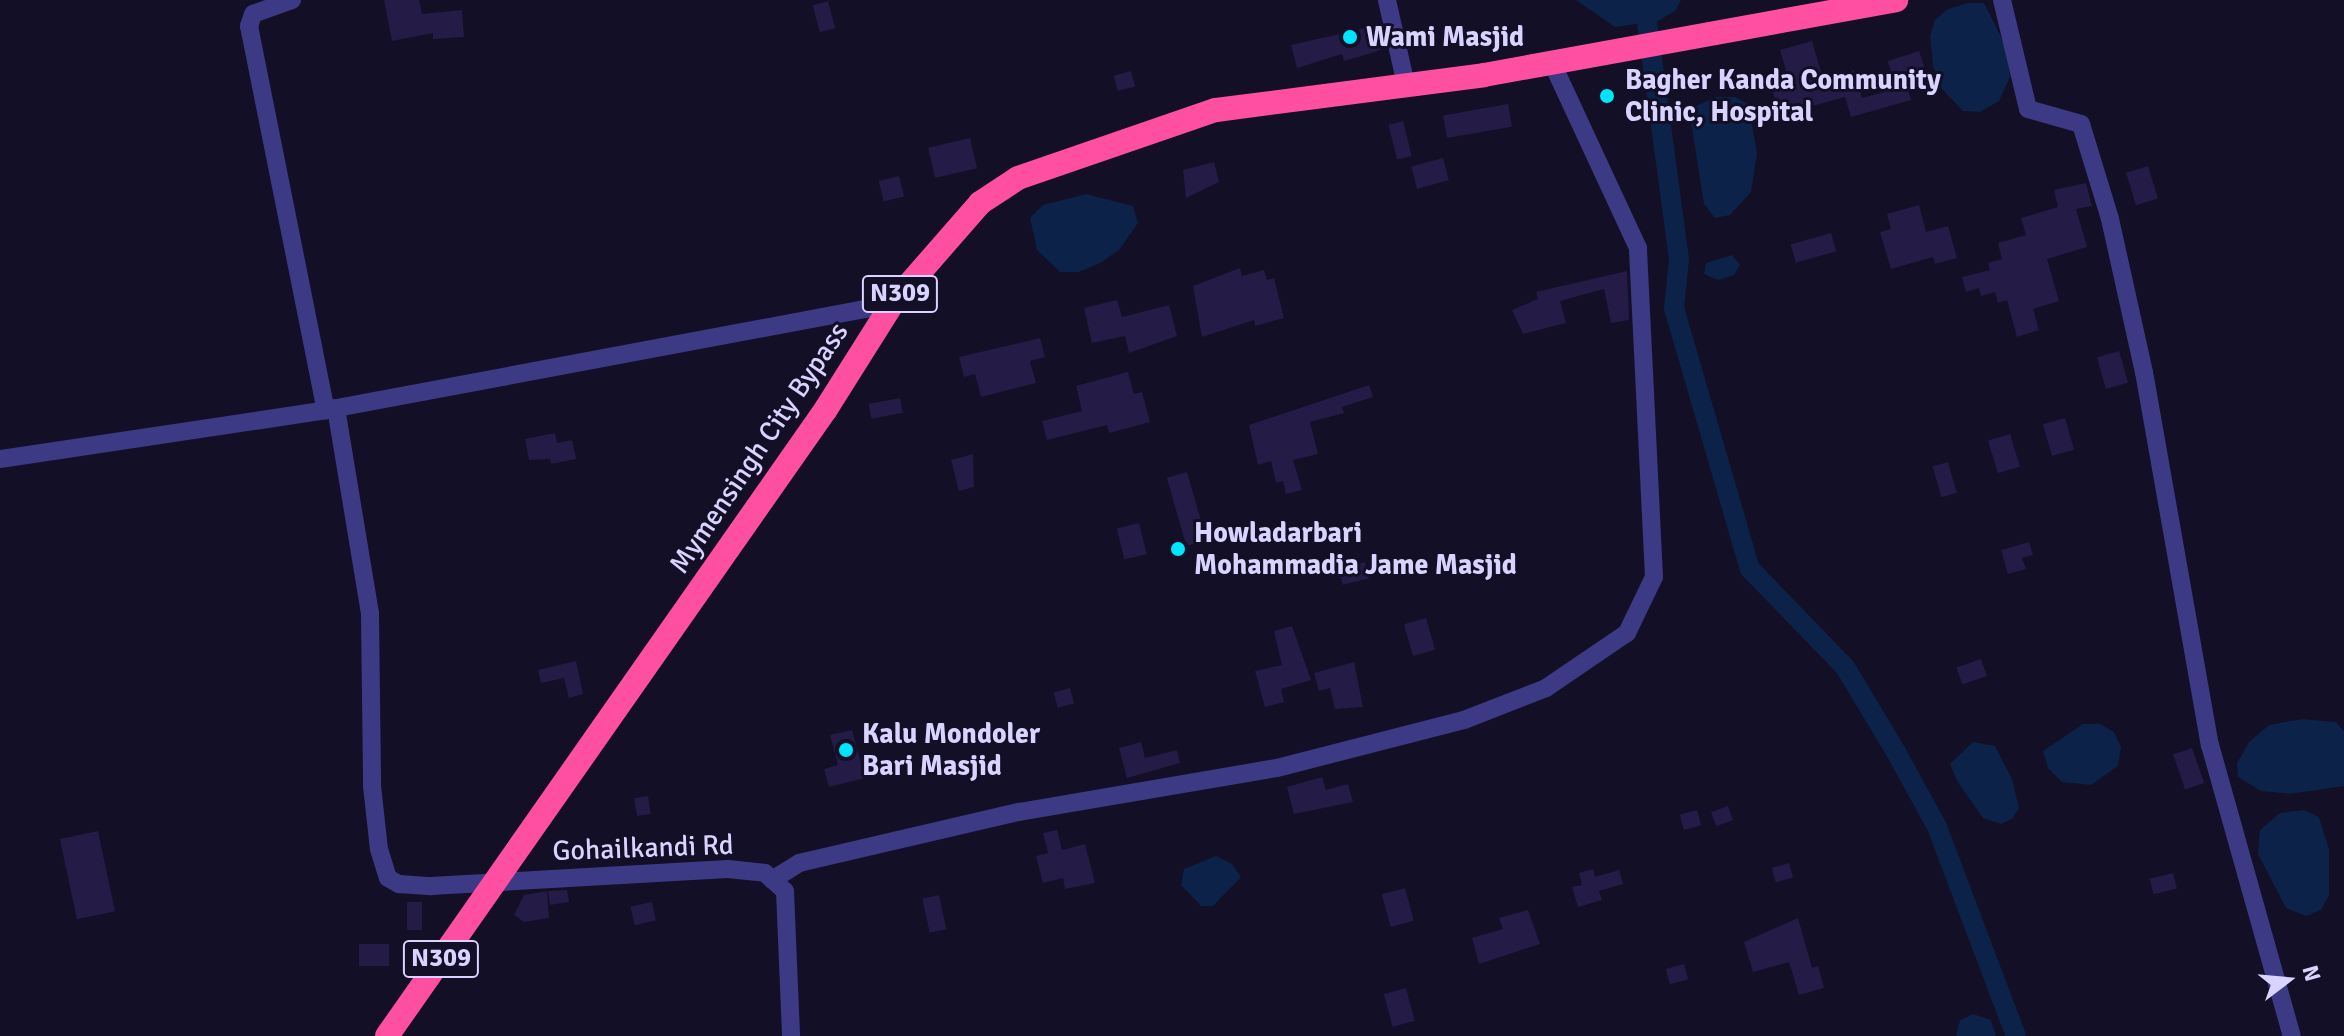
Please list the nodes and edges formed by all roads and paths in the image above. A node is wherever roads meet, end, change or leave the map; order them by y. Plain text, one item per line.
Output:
1 (292, 0) edge
2 (1387, 0) edge
3 (1896, 0) edge
4 (2002, 0) edge
5 (1861, 4) edge
6 (1552, 63) junction
7 (1406, 85) junction
8 (892, 304) junction
9 (331, 409) junction
10 (0, 459) edge
11 (772, 880) junction
12 (494, 883) junction
13 (387, 1036) edge
14 (791, 1036) edge
15 (2292, 1036) edge

1 - 9 street
2 - 7 street
3 - 5 highway, Mymensingh City Bypass
4 - 15 street
5 - 6 highway, Mymensingh City Bypass
6 - 7 highway, Mymensingh City Bypass / N309
6 - 11 street
7 - 8 highway, Mymensingh City Bypass / N309
8 - 9 street
8 - 12 highway, Mymensingh City Bypass / N309
9 - 10 street
9 - 12 street, Gohailkandi Rd
11 - 12 street, Gohailkandi Rd
11 - 14 street
12 - 13 highway, Mymensingh City Bypass / N309

